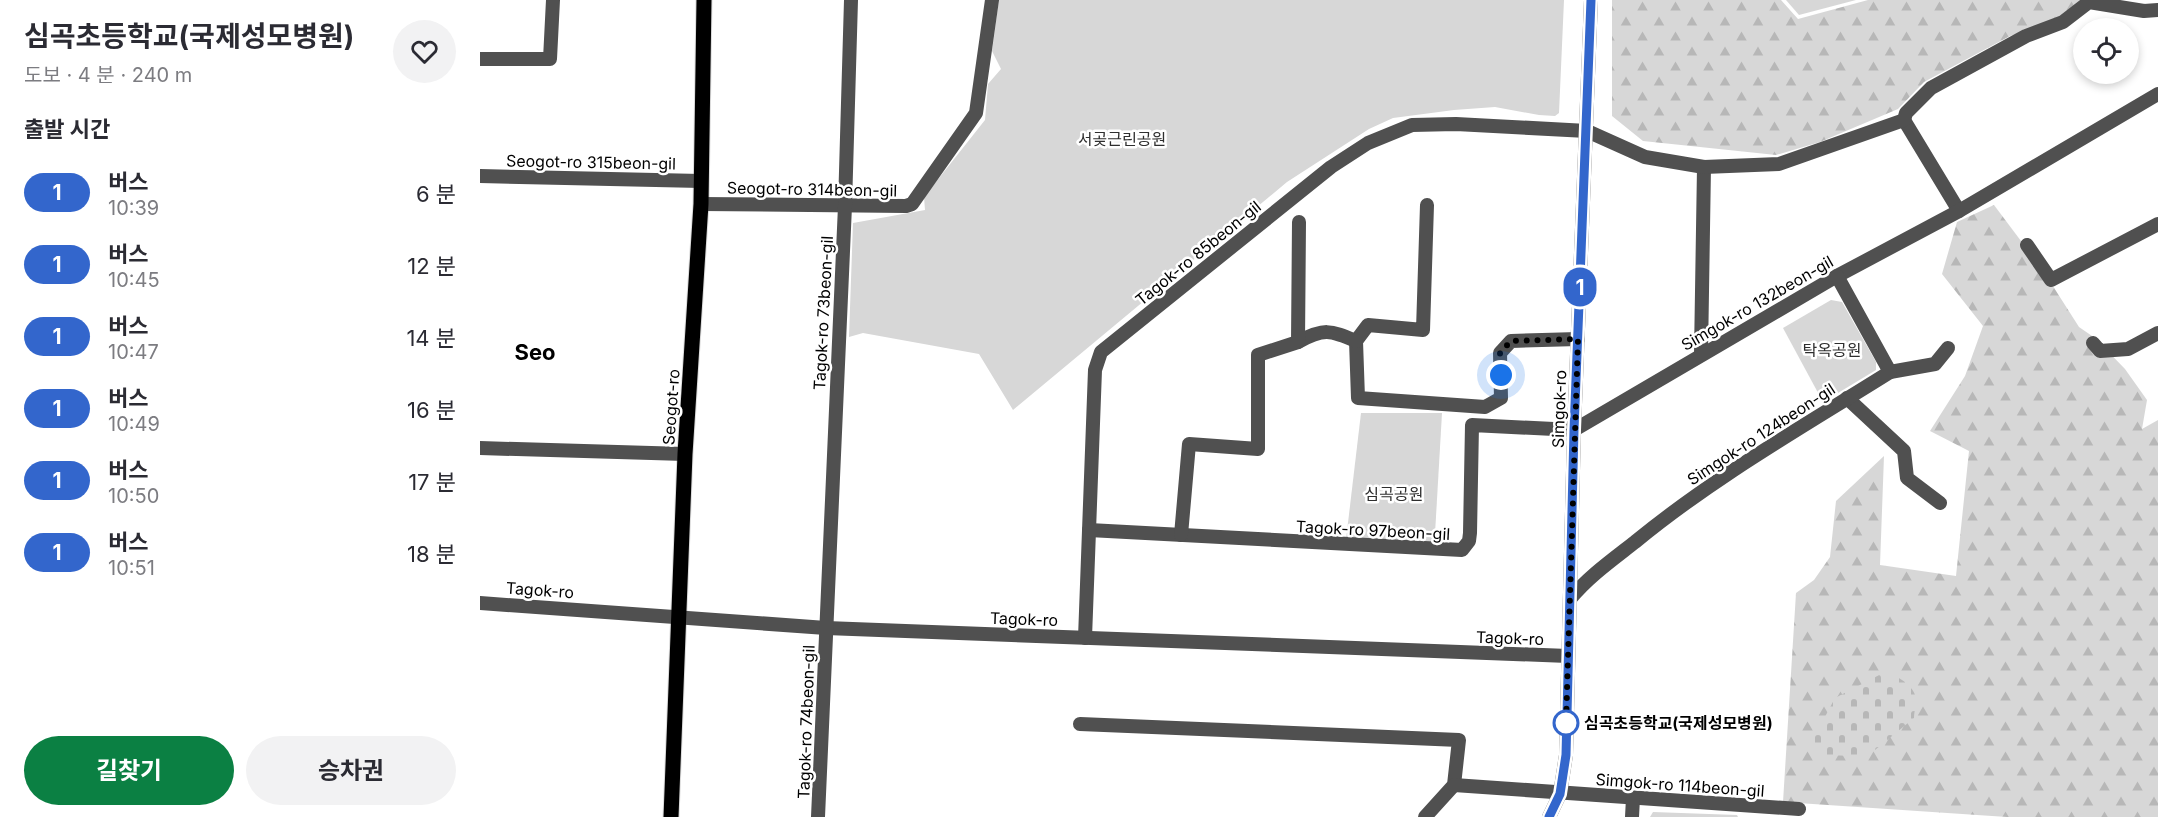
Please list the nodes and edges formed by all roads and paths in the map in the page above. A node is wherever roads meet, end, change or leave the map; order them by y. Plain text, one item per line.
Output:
1 (554, 0) edge
2 (704, 0) edge
3 (851, 0) edge
4 (992, 0) edge
5 (1591, 0) edge
6 (2158, 10) edge
7 (480, 59) edge
8 (2158, 94) edge
9 (1904, 120) junction
10 (1587, 131) junction
11 (1704, 166) junction
12 (480, 176) edge
13 (701, 181) junction
14 (701, 204) junction
15 (1427, 205) dead end
16 (845, 207) junction
17 (1959, 211) junction
18 (1299, 222) dead end
19 (2158, 224) edge
20 (2027, 245) dead end
21 (1837, 276) junction
22 (2158, 333) edge
23 (1578, 339) junction
24 (1356, 341) junction
25 (1298, 342) junction
26 (2093, 343) dead end
27 (1948, 348) dead end
28 (1701, 354) junction
29 (1890, 372) junction
30 (1847, 398) junction
31 (1574, 430) junction
32 (480, 448) edge
33 (686, 454) junction
34 (1940, 503) dead end
35 (1089, 530) junction
36 (1181, 535) junction
37 (1570, 599) junction
38 (480, 603) edge
39 (680, 617) junction
40 (826, 628) junction
41 (1085, 638) junction
42 (1568, 656) junction
43 (1080, 724) dead end
44 (1454, 786) junction
45 (1560, 794) junction
46 (1633, 798) junction
47 (1798, 809) dead end
48 (1746, 811) edge
49 (671, 817) edge
50 (818, 817) edge
51 (1425, 817) edge
52 (1549, 817) edge
53 (1632, 817) edge

1 - 7 street
2 - 13 main road, Seogot-ro
3 - 16 street, Tagok-ro 73beon-gil
4 - 16 street, Seogot-ro 314beon-gil
5 - 10 street, Simgok-ro
6 - 9 street
8 - 17 street, Simgok-ro 132beon-gil
9 - 11 street
9 - 17 street
10 - 11 street
10 - 23 street, Simgok-ro
10 - 35 street, Tagok-ro 85beon-gil
11 - 28 street
12 - 13 street, Seogot-ro 315beon-gil
13 - 14 main road, Seogot-ro
14 - 16 street, Seogot-ro 314beon-gil
14 - 33 main road, Seogot-ro
15 - 24 street
16 - 40 street, Tagok-ro 73beon-gil
17 - 21 street, Simgok-ro 132beon-gil
18 - 25 street
19 - 20 street
21 - 28 street, Simgok-ro 132beon-gil
21 - 29 street
22 - 26 street
23 - 24 street
23 - 31 street, Simgok-ro
24 - 25 street
25 - 36 street
27 - 29 street
28 - 31 street, Simgok-ro 132beon-gil
29 - 30 street, Simgok-ro 124beon-gil
30 - 34 street
30 - 37 street, Simgok-ro 124beon-gil
31 - 36 street, Tagok-ro 97beon-gil
31 - 37 street, Simgok-ro
32 - 33 street
33 - 39 main road, Seogot-ro
35 - 36 street, Tagok-ro 97beon-gil
35 - 41 street, Tagok-ro 85beon-gil
37 - 42 street, Simgok-ro
38 - 39 street, Tagok-ro
39 - 40 street, Tagok-ro
39 - 49 main road, Seogot-ro
40 - 41 street, Tagok-ro
40 - 50 street, Tagok-ro 74beon-gil
41 - 42 street, Tagok-ro
42 - 45 street, Simgok-ro
43 - 44 street
44 - 45 street, Simgok-ro 114beon-gil
44 - 51 street
45 - 46 street, Simgok-ro 114beon-gil
45 - 52 street, Simgok-ro
46 - 48 street, Simgok-ro 114beon-gil
46 - 53 street
47 - 48 street, Simgok-ro 114beon-gil

